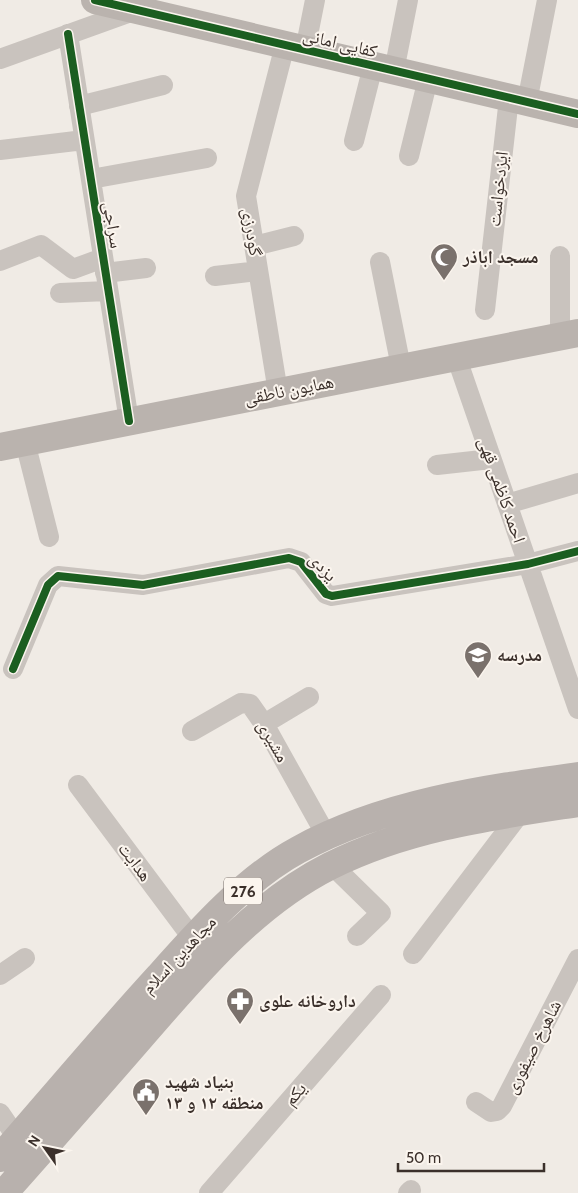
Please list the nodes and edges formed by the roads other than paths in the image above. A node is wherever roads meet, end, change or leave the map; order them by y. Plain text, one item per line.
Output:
1 (95, 0) edge
2 (314, 0) edge
3 (408, 0) edge
4 (547, 0) edge
5 (164, 8) edge
6 (136, 10) junction
7 (68, 34) junction
8 (295, 47) junction
9 (0, 59) edge
10 (383, 68) junction
11 (428, 78) junction
12 (164, 85) dead end
13 (518, 100) junction
14 (79, 106) junction
15 (578, 114) edge
16 (84, 140) junction
17 (354, 141) dead end
18 (0, 150) edge
19 (409, 156) dead end
20 (207, 158) dead end
21 (91, 179) junction
22 (294, 236) dead end
23 (254, 246) junction
24 (560, 256) dead end
25 (0, 261) edge
26 (380, 262) dead end
27 (146, 268) dead end
28 (258, 271) junction
29 (105, 274) junction
30 (215, 276) dead end
31 (60, 292) dead end
32 (485, 310) dead end
33 (569, 334) edge
34 (456, 356) junction
35 (402, 367) junction
36 (278, 392) junction
37 (129, 421) junction
38 (12, 444) edge
39 (492, 459) junction
40 (437, 465) dead end
41 (578, 483) edge
42 (507, 504) junction
43 (49, 538) dead end
44 (578, 551) edge
45 (528, 564) junction
46 (13, 669) dead end
47 (309, 697) dead end
48 (578, 709) edge
49 (264, 724) junction
50 (192, 731) dead end
51 (578, 776) edge
52 (78, 785) dead end
53 (578, 803) edge
54 (521, 812) junction
55 (326, 836) junction
56 (332, 865) junction
57 (358, 936) dead end
58 (192, 939) junction
59 (413, 954) dead end
60 (24, 958) dead end
61 (577, 964) edge
62 (0, 975) edge
63 (381, 995) dead end
64 (476, 1102) dead end
65 (0, 1113) edge
66 (8, 1148) edge
67 (4, 1193) edge
68 (209, 1193) edge

1 - 6 main road, کفایی امانی
2 - 8 street, گودرزی
3 - 10 street
4 - 13 street, ایزدخواست
5 - 6 main road, کفایی امانی
5 - 8 main road, کفایی امانی
6 - 7 street
7 - 9 street
7 - 14 street, سراجی
8 - 10 main road, کفایی امانی
8 - 23 street, گودرزی
10 - 11 main road, کفایی امانی
10 - 17 street
11 - 13 main road, کفایی امانی
11 - 19 street
12 - 14 street
13 - 15 main road, کفایی امانی
13 - 32 street, ایزدخواست
14 - 16 street, سراجی
16 - 18 street
16 - 21 street, سراجی
20 - 21 street
21 - 29 street, سراجی
22 - 23 street
23 - 28 street, گودرزی
24 - 33 street
25 - 29 street
26 - 35 street
27 - 29 street
28 - 30 street
28 - 36 street, گودرزی
29 - 31 street
29 - 37 street, سراجی
33 - 34 main road, همایون ناطقی
34 - 35 main road, همایون ناطقی
34 - 39 street, احمد کاظمی قهی
35 - 36 main road, همایون ناطقی
36 - 37 main road, همایون ناطقی
37 - 38 main road, همایون ناطقی
38 - 43 street
39 - 40 street
39 - 42 street, احمد کاظمی قهی
41 - 42 street
42 - 45 street, احمد کاظمی قهی
44 - 45 street
45 - 46 street, یزدی
45 - 48 street, احمد کاظمی قهی
47 - 49 street
49 - 50 street, مشیری
49 - 55 street, مشیری
51 - 55 main road, مجاهدین اسلام / 276
52 - 58 street, هدایت
53 - 54 main road, مجاهدین اسلام / 276
54 - 56 main road, مجاهدین اسلام / 276
54 - 59 street
55 - 58 main road, مجاهدین اسلام / 276
56 - 57 street
56 - 67 main road, مجاهدین اسلام / 276
58 - 66 main road, مجاهدین اسلام / 276
60 - 62 street
61 - 64 street, شاهرخ صیفوری
63 - 68 street, یکم
65 - 66 street

